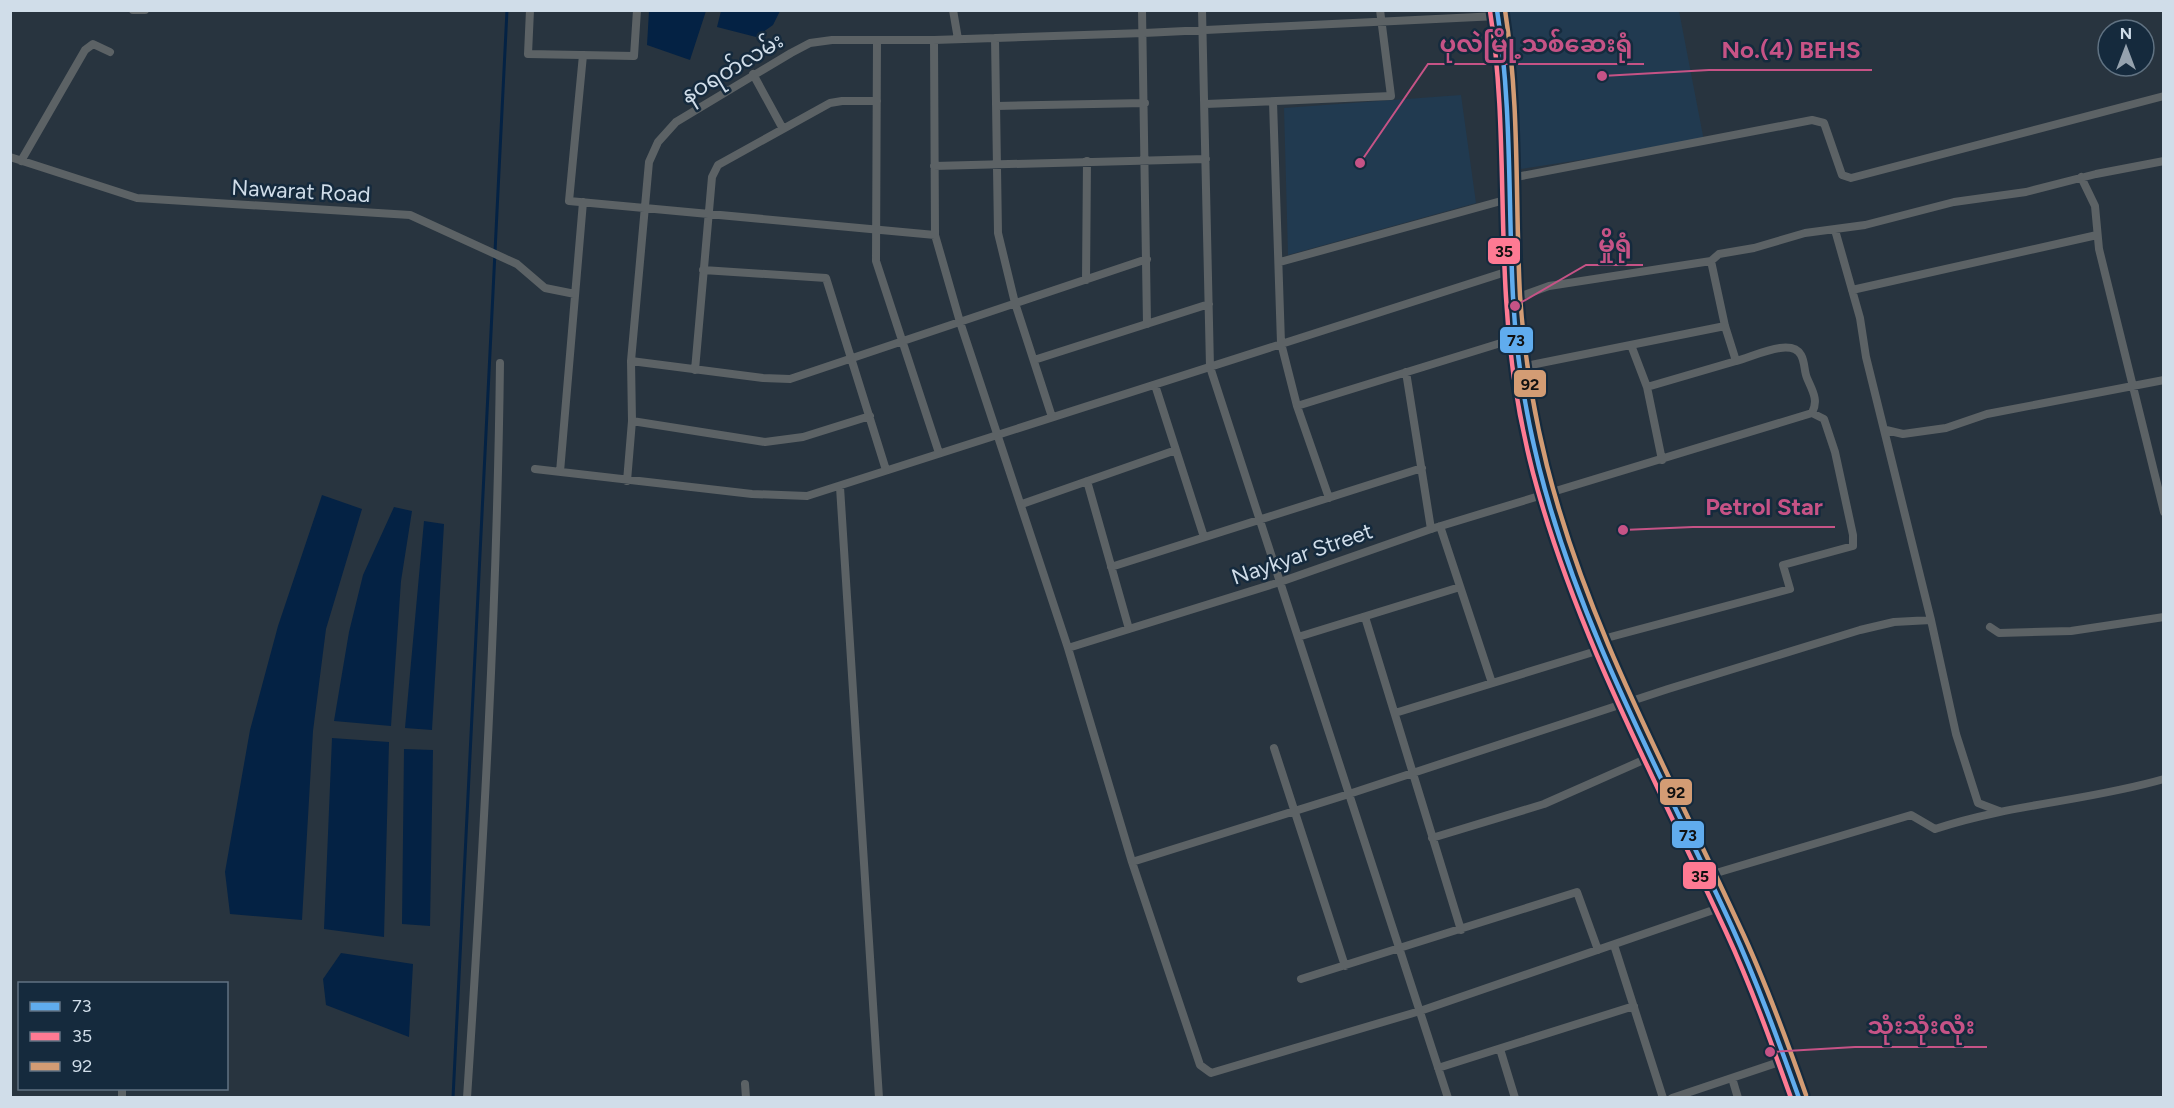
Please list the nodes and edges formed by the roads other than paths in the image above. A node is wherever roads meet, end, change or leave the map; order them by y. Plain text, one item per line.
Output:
1 (133, 10) edge
2 (145, 10) edge
3 (530, 10) edge
4 (637, 10) edge
5 (953, 10) edge
6 (1143, 10) edge
7 (1202, 10) edge
8 (1380, 10) edge
9 (1498, 13) edge
10 (1445, 15) edge
11 (1382, 23) junction
12 (1203, 31) junction
13 (1143, 33) junction
14 (995, 38) junction
15 (958, 39) junction
16 (877, 40) junction
17 (934, 40) junction
18 (110, 52) dead end
19 (583, 55) junction
20 (753, 74) junction
21 (2163, 96) edge
22 (877, 101) junction
23 (1273, 102) junction
24 (1145, 103) junction
25 (1206, 104) junction
26 (997, 106) junction
27 (783, 129) junction
28 (10, 157) edge
29 (1147, 159) junction
30 (1206, 159) junction
31 (21, 161) junction
32 (1087, 161) junction
33 (2163, 161) edge
34 (995, 163) junction
35 (934, 166) junction
36 (2081, 177) junction
37 (1511, 178) junction
38 (1512, 198) junction
39 (583, 202) junction
40 (644, 208) junction
41 (708, 214) junction
42 (1835, 230) junction
43 (878, 231) junction
44 (935, 235) junction
45 (2097, 235) junction
46 (1147, 259) junction
47 (1711, 261) junction
48 (1280, 262) junction
49 (703, 270) junction
50 (1512, 270) junction
51 (1086, 280) junction
52 (1852, 290) junction
53 (575, 294) junction
54 (1513, 299) junction
55 (1016, 303) junction
56 (1209, 304) junction
57 (960, 322) junction
58 (1147, 324) junction
59 (1725, 326) junction
60 (1518, 338) junction
61 (903, 340) junction
62 (1281, 343) junction
63 (1631, 345) junction
64 (852, 359) junction
65 (1034, 360) junction
66 (632, 361) junction
67 (1736, 361) junction
68 (500, 363) dead end
69 (1210, 367) junction
70 (1521, 368) junction
71 (695, 369) junction
72 (1406, 372) junction
73 (2163, 380) edge
74 (1155, 384) junction
75 (1647, 387) junction
76 (2134, 387) junction
77 (1297, 406) junction
78 (1812, 413) junction
79 (870, 416) junction
80 (1052, 417) junction
81 (632, 421) junction
82 (1886, 430) junction
83 (997, 434) junction
84 (1176, 450) junction
85 (939, 453) junction
86 (1662, 460) junction
87 (1422, 468) junction
88 (535, 469) dead end
89 (886, 470) junction
90 (560, 472) junction
91 (627, 481) junction
92 (1087, 482) junction
93 (840, 487) junction
94 (1547, 495) junction
95 (1329, 498) junction
96 (1023, 504) junction
97 (2163, 512) edge
98 (1260, 520) junction
99 (1435, 528) junction
100 (1204, 537) junction
101 (1111, 567) junction
102 (1280, 582) junction
103 (1460, 587) junction
104 (1365, 617) junction
105 (2163, 617) edge
106 (1931, 620) junction
107 (1990, 627) dead end
108 (1129, 629) junction
109 (1298, 638) junction
110 (1601, 644) junction
111 (1068, 648) junction
112 (1492, 683) junction
113 (1624, 704) junction
114 (1395, 713) junction
115 (1274, 748) dead end
116 (1648, 758) junction
117 (1413, 773) junction
118 (2163, 779) edge
119 (1349, 794) junction
120 (1999, 811) junction
121 (1293, 812) junction
122 (1432, 838) junction
123 (1132, 862) junction
124 (1706, 876) junction
125 (1722, 907) junction
126 (1461, 930) junction
127 (1614, 945) junction
128 (1400, 950) junction
129 (1598, 950) junction
130 (1345, 966) junction
131 (1301, 979) dead end
132 (1634, 1006) junction
133 (1420, 1011) junction
134 (1500, 1049) junction
135 (1785, 1060) junction
136 (1438, 1068) junction
137 (1731, 1078) junction
138 (745, 1084) dead end
139 (466, 1098) edge
140 (746, 1098) edge
141 (879, 1098) edge
142 (1448, 1098) edge
143 (1515, 1098) edge
144 (1664, 1098) edge
145 (1672, 1098) edge
146 (1738, 1098) edge
147 (1799, 1098) edge

1 - 2 street
3 - 19 street
4 - 19 street
5 - 15 street
6 - 13 street
7 - 12 street
8 - 11 street
9 - 10 street, နဝရတ်လမ်း
9 - 37 main road
10 - 11 street, နဝရတ်လမ်း
11 - 12 street, နဝရတ်လမ်း
11 - 23 street
12 - 13 street, နဝရတ်လမ်း
12 - 25 street
13 - 14 street, နဝရတ်လမ်း
13 - 24 street
14 - 15 street, နဝရတ်လမ်း
14 - 26 street
15 - 17 street, နဝရတ်လမ်း
16 - 17 street, နဝရတ်လမ်း
16 - 20 street, နဝရတ်လမ်း
16 - 22 street
17 - 35 street
18 - 31 street
19 - 39 street
20 - 27 street
20 - 40 street, နဝရတ်လမ်း
21 - 37 street
22 - 27 street
22 - 43 street
23 - 25 street
23 - 48 street
24 - 26 street
24 - 29 street
25 - 30 street
26 - 34 street
27 - 41 street
28 - 31 street, Nawarat Road
29 - 30 street
29 - 32 street
29 - 46 street
30 - 56 street
31 - 53 street, Nawarat Road
32 - 34 street
32 - 51 street
33 - 36 street
34 - 35 street
34 - 55 street
35 - 44 street
36 - 42 street
36 - 45 street
37 - 38 main road
38 - 48 street
38 - 50 main road
39 - 40 street
39 - 53 street
40 - 41 street
40 - 66 street, နဝရတ်လမ်း
41 - 43 street
41 - 49 street
42 - 47 street
42 - 52 street
43 - 44 street
43 - 61 street
44 - 57 street
45 - 52 street
45 - 76 street
46 - 51 street
46 - 58 street
47 - 54 street
47 - 59 street
48 - 62 street
49 - 64 street
49 - 71 street
50 - 54 main road
50 - 62 street
51 - 55 street
52 - 82 street
53 - 90 street
54 - 60 main road
55 - 57 street
55 - 65 street
56 - 58 street
56 - 69 street
57 - 61 street
57 - 83 street
58 - 65 street
59 - 63 street
59 - 67 street
60 - 70 main road
60 - 72 street
61 - 64 street
61 - 85 street
62 - 69 street
62 - 77 street
63 - 70 street
63 - 75 street
64 - 71 street
64 - 79 street
65 - 80 street
66 - 71 street
66 - 81 street, နဝရတ်လမ်း
67 - 75 street
67 - 78 street
68 - 139 street
69 - 74 street
69 - 98 street
70 - 94 main road
72 - 77 street
72 - 87 street
73 - 76 street
74 - 80 street
74 - 84 street
75 - 86 street
76 - 82 street
76 - 97 street
77 - 95 street
78 - 86 street, Naykyar Street
78 - 110 street
79 - 81 street
79 - 89 street
80 - 83 street
81 - 91 street, နဝရတ်လမ်း
82 - 106 street
83 - 85 street
83 - 96 street
84 - 92 street
84 - 100 street
85 - 89 street
86 - 94 street, Naykyar Street
87 - 95 street
87 - 99 street
88 - 90 street
89 - 93 street
90 - 91 street
91 - 93 street
92 - 96 street
92 - 101 street
93 - 141 street
94 - 99 street, Naykyar Street
94 - 110 main road
95 - 98 street
96 - 111 street
98 - 100 street
98 - 102 street
99 - 102 street, Naykyar Street
99 - 103 street
100 - 101 street
101 - 108 street
102 - 108 street, Naykyar Street
102 - 109 street
103 - 104 street
103 - 112 street
104 - 109 street
104 - 114 street
105 - 107 street
106 - 113 street
106 - 120 street
108 - 111 street, Naykyar Street
109 - 119 street
110 - 112 street
110 - 113 main road
111 - 123 street
112 - 114 street
113 - 116 main road
113 - 117 street
114 - 117 street
115 - 121 street
116 - 122 street
116 - 124 main road
117 - 119 street
117 - 122 street
118 - 120 street
119 - 121 street
119 - 128 street
120 - 124 street
121 - 123 street
121 - 130 street
122 - 126 street
123 - 133 street
124 - 125 main road
125 - 127 street
125 - 135 main road
126 - 128 street
126 - 129 street
127 - 129 street
127 - 132 street
128 - 130 street
128 - 133 street
129 - 133 street
130 - 131 street
132 - 134 street
132 - 144 street
133 - 136 street
134 - 136 street
134 - 143 street
135 - 137 street
135 - 147 main road
136 - 142 street
137 - 145 street
137 - 146 street
138 - 140 street

